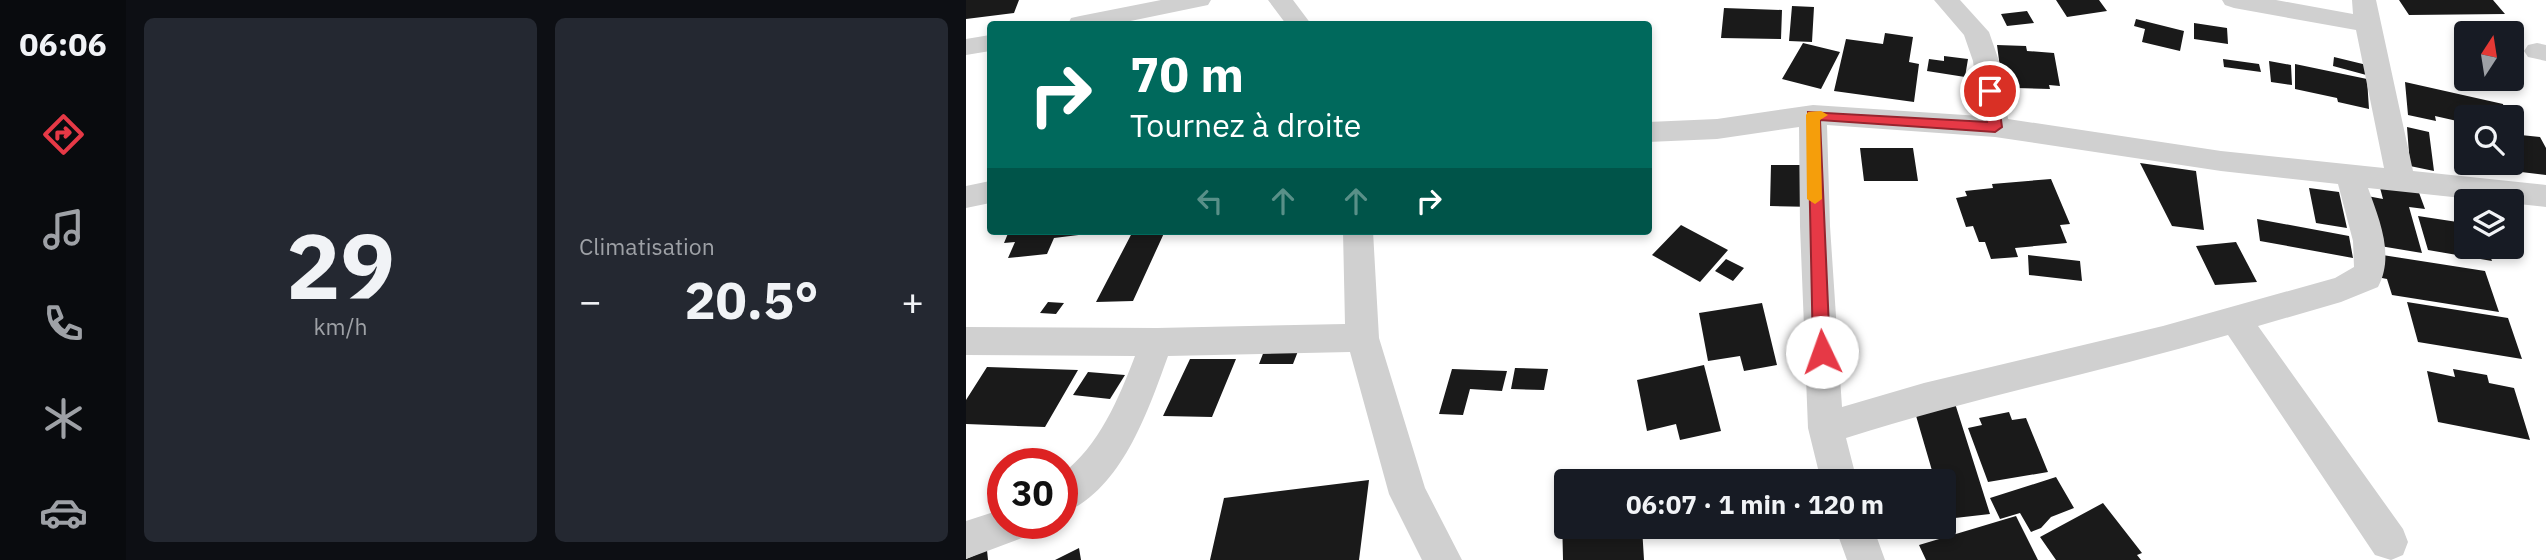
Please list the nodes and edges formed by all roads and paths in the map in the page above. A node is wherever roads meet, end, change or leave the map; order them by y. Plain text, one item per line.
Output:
1 (1199, 0) edge
2 (1280, 0) edge
3 (1946, 0) edge
4 (2234, 0) edge
5 (2365, 12) edge
6 (1095, 21) edge
7 (1297, 21) edge
8 (987, 44) edge
9 (966, 47) edge
10 (1813, 115) junction
11 (1995, 127) junction
12 (1652, 132) edge
13 (2350, 175) junction
14 (2400, 178) junction
15 (987, 193) edge
16 (2546, 196) edge
17 (966, 197) edge
18 (1358, 235) edge
19 (2235, 319) junction
20 (1362, 338) junction
21 (966, 341) edge
22 (1157, 342) junction
23 (1826, 428) junction
24 (1836, 469) edge
25 (1078, 486) edge
26 (987, 533) edge
27 (1858, 539) edge
28 (966, 540) edge
29 (2389, 542) dead end
30 (1443, 560) edge
31 (1866, 560) edge

1 - 6 street
2 - 7 street
3 - 11 street
4 - 5 street
5 - 14 street
8 - 9 street
10 - 11 street
10 - 12 street
10 - 23 street
11 - 13 street
13 - 14 street
13 - 19 street
14 - 16 street
15 - 17 street
18 - 20 street
19 - 23 street
19 - 29 street
20 - 22 street
20 - 30 street
21 - 22 street
22 - 25 street
23 - 24 street
26 - 28 street
27 - 31 street

